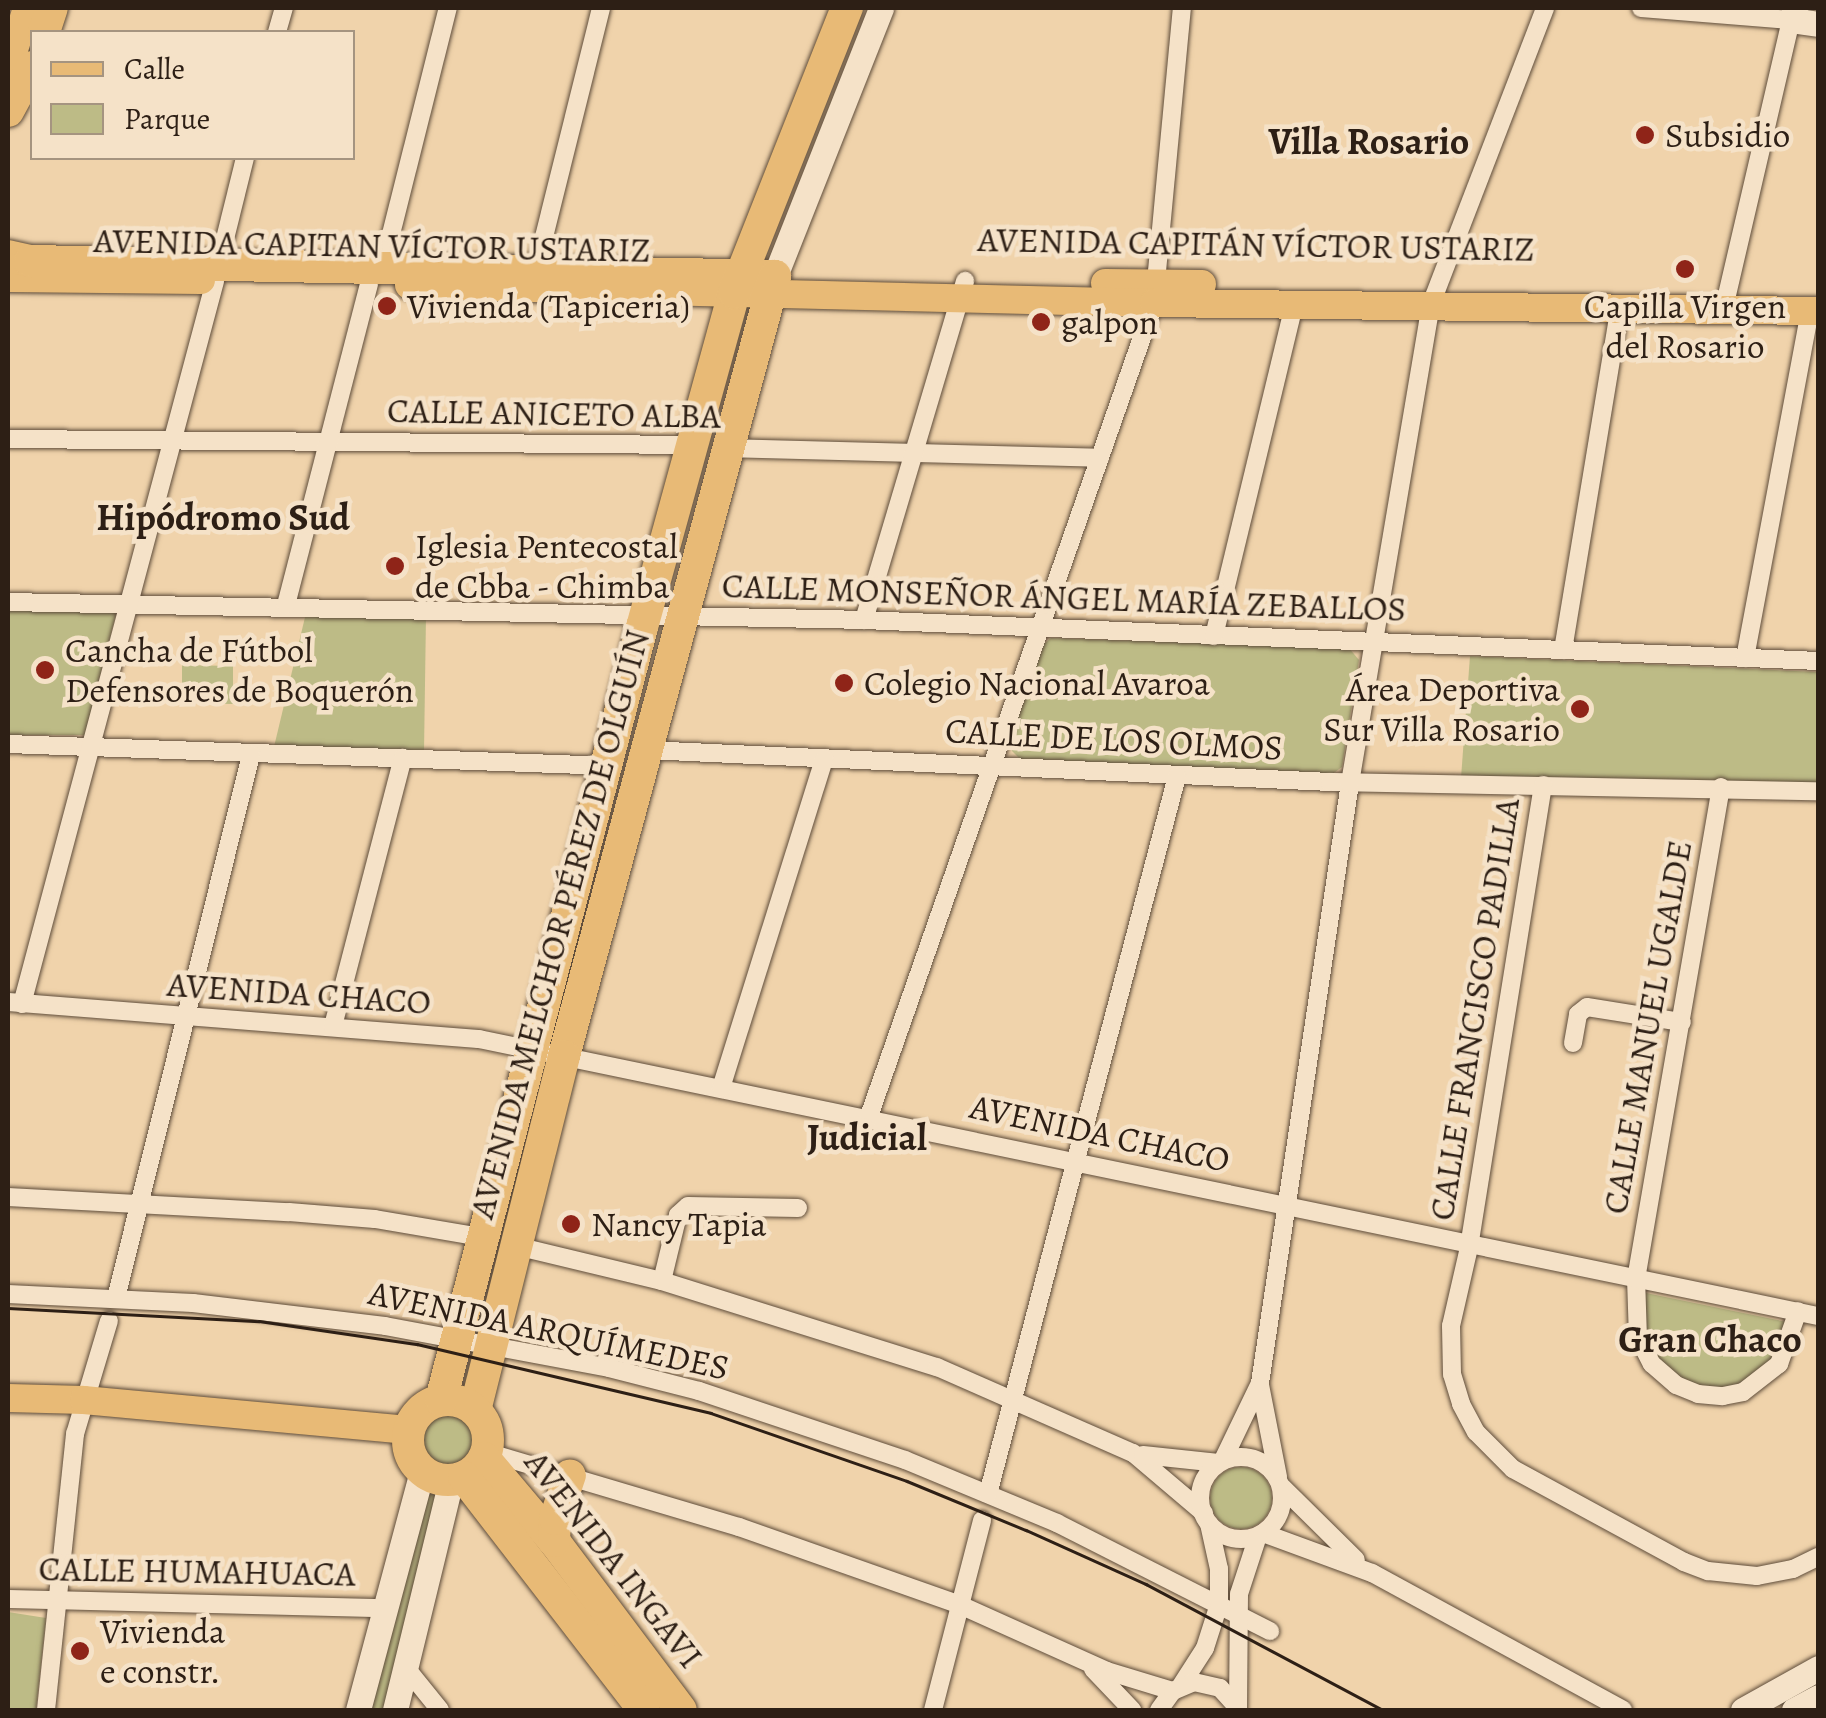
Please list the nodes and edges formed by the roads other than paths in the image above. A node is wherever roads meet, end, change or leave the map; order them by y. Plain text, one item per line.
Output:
1 (11, 8) edge
2 (27, 8) edge
3 (448, 8) edge
4 (601, 8) edge
5 (846, 8) edge
6 (881, 8) edge
7 (1182, 8) edge
8 (1545, 8) edge
9 (1641, 8) edge
10 (1793, 14) edge
11 (8, 19) edge
12 (1818, 24) edge
13 (30, 70) edge
14 (8, 109) edge
15 (245, 160) edge
16 (8, 256) edge
17 (217, 272) junction
18 (692, 273) joint
19 (376, 275) junction
20 (8, 278) edge
21 (534, 279) junction
22 (737, 284) junction
23 (772, 285) junction
24 (964, 289) junction
25 (1156, 293) junction
26 (1433, 295) junction
27 (1725, 300) junction
28 (1296, 302) junction
29 (1816, 305) edge
30 (1620, 307) junction
31 (8, 439) edge
32 (172, 440) junction
33 (328, 441) junction
34 (692, 444) junction
35 (727, 448) junction
36 (914, 456) junction
37 (1100, 458) junction
38 (8, 602) edge
39 (128, 603) junction
40 (286, 606) junction
41 (646, 613) junction
42 (682, 614) junction
43 (864, 620) junction
44 (1042, 626) junction
45 (1214, 636) junction
46 (1375, 642) junction
47 (1563, 650) junction
48 (1744, 658) junction
49 (1818, 661) edge
50 (8, 744) edge
51 (91, 748) junction
52 (251, 755) junction
53 (403, 758) junction
54 (645, 759) junction
55 (824, 760) junction
56 (993, 765) junction
57 (607, 766) junction
58 (1177, 776) junction
59 (1350, 782) junction
60 (1543, 785) junction
61 (1721, 787) junction
62 (1818, 791) edge
63 (15, 1003) edge
64 (183, 1017) junction
65 (1682, 1022) junction
66 (333, 1026) junction
67 (1573, 1044) dead end
68 (548, 1052) junction
69 (720, 1088) junction
70 (868, 1119) junction
71 (1075, 1160) junction
72 (8, 1197) edge
73 (139, 1201) junction
74 (1288, 1205) junction
75 (798, 1208) dead end
76 (481, 1237) junction
77 (1470, 1243) junction
78 (516, 1246) junction
79 (1636, 1278) junction
80 (662, 1280) junction
81 (8, 1294) edge
82 (116, 1298) junction
83 (1818, 1307) edge
84 (1798, 1311) junction
85 (1818, 1316) edge
86 (109, 1321) dead end
87 (456, 1338) junction
88 (490, 1344) junction
89 (1260, 1382) junction
90 (1014, 1397) junction
91 (8, 1398) edge
92 (441, 1400) junction
93 (81, 1409) junction
94 (475, 1410) junction
95 (8, 1414) edge
96 (1133, 1453) junction
97 (446, 1459) junction
98 (1221, 1461) junction
99 (570, 1476) junction
100 (1280, 1484) junction
101 (988, 1494) junction
102 (1206, 1518) junction
103 (982, 1520) dead end
104 (1261, 1534) junction
105 (554, 1541) junction
106 (1818, 1557) edge
107 (1372, 1572) junction
108 (8, 1599) edge
109 (58, 1601) junction
110 (1219, 1604) junction
111 (960, 1605) junction
112 (384, 1608) junction
113 (1237, 1613) junction
114 (1270, 1631) dead end
115 (1085, 1662) junction
116 (406, 1668) junction
117 (1818, 1668) edge
118 (1176, 1689) junction
119 (1818, 1697) edge
120 (46, 1710) edge
121 (358, 1710) edge
122 (395, 1710) edge
123 (440, 1710) edge
124 (644, 1710) edge
125 (681, 1710) edge
126 (933, 1710) edge
127 (1132, 1710) edge
128 (1159, 1710) edge
129 (1238, 1710) edge
130 (1623, 1710) edge
131 (1743, 1710) edge
132 (1794, 1710) edge

1 - 11 main road
2 - 14 main road
3 - 19 street
4 - 21 street
5 - 22 highway, AVENIDA MELCHOR PÉREZ DE OLGUÍN
6 - 23 street, AVENIDA MELCHOR PÉREZ DE OLGUÍN
7 - 25 street
8 - 26 street
9 - 10 street
10 - 12 street
10 - 27 street
13 - 14 highway
15 - 17 street
16 - 17 highway, AVENIDA CAPITAN VÍCTOR USTARIZ
17 - 19 highway, AVENIDA CAPITAN VÍCTOR USTARIZ
17 - 20 main road, AVENIDA CAPITAN VÍCTOR USTARIZ
17 - 32 street
18 - 21 highway, AVENIDA CAPITAN VÍCTOR USTARIZ
18 - 22 highway, AVENIDA CAPITÁN VÍCTOR USTARIZ
19 - 21 highway, AVENIDA CAPITAN VÍCTOR USTARIZ
19 - 33 street
21 - 22 main road, AVENIDA CAPITAN VÍCTOR USTARIZ
22 - 23 highway, AVENIDA CAPITÁN VÍCTOR USTARIZ
22 - 34 highway, AVENIDA MELCHOR PÉREZ DE OLGUÍN
23 - 24 main road, AVENIDA CAPITÁN VÍCTOR USTARIZ
23 - 35 highway, AVENIDA MELCHOR PÉREZ DE OLGUÍN
24 - 25 main road, AVENIDA CAPITÁN VÍCTOR USTARIZ
24 - 36 street
25 - 26 main road, AVENIDA CAPITÁN VÍCTOR USTARIZ
25 - 28 main road, AVENIDA CAPITÁN VÍCTOR USTARIZ
25 - 37 street
26 - 27 main road, AVENIDA CAPITÁN VÍCTOR USTARIZ
26 - 28 main road, AVENIDA CAPITÁN VÍCTOR USTARIZ
26 - 30 main road, AVENIDA CAPITÁN VÍCTOR USTARIZ
26 - 46 street
27 - 29 main road, AVENIDA CAPITÁN VÍCTOR USTARIZ
27 - 30 main road, AVENIDA CAPITÁN VÍCTOR USTARIZ
28 - 45 street
29 - 48 street
30 - 47 street
31 - 32 street, CALLE ANICETO ALBA
32 - 33 street, CALLE ANICETO ALBA
32 - 39 street
33 - 34 street, CALLE ANICETO ALBA
33 - 40 street
34 - 35 street, CALLE ANICETO ALBA
34 - 41 highway, AVENIDA MELCHOR PÉREZ DE OLGUÍN
35 - 36 street, CALLE ANICETO ALBA
35 - 42 highway, AVENIDA MELCHOR PÉREZ DE OLGUÍN
36 - 37 street, CALLE ANICETO ALBA
36 - 43 street
37 - 44 street
38 - 39 street, CALLE MONSEÑOR ÁNGEL MARÍA ZEBALLOS
39 - 40 street, CALLE MONSEÑOR ÁNGEL MARÍA ZEBALLOS
39 - 51 street
40 - 41 street, CALLE MONSEÑOR ÁNGEL MARÍA ZEBALLOS
41 - 42 street, CALLE MONSEÑOR ÁNGEL MARÍA ZEBALLOS
41 - 57 highway, AVENIDA MELCHOR PÉREZ DE OLGUÍN
42 - 43 street, CALLE MONSEÑOR ÁNGEL MARÍA ZEBALLOS
42 - 54 highway, AVENIDA MELCHOR PÉREZ DE OLGUÍN
43 - 44 street, CALLE MONSEÑOR ÁNGEL MARÍA ZEBALLOS
44 - 45 street, CALLE MONSEÑOR ÁNGEL MARÍA ZEBALLOS
44 - 56 street
45 - 46 street, CALLE MONSEÑOR ÁNGEL MARÍA ZEBALLOS
46 - 47 street, CALLE MONSEÑOR ÁNGEL MARÍA ZEBALLOS
46 - 59 street
47 - 48 street, CALLE MONSEÑOR ÁNGEL MARÍA ZEBALLOS
48 - 49 street, CALLE MONSEÑOR ÁNGEL MARÍA ZEBALLOS
50 - 51 street, CALLE DE LOS OLMOS
51 - 52 street, CALLE DE LOS OLMOS
51 - 63 street
52 - 53 street, CALLE DE LOS OLMOS
52 - 64 street
53 - 57 street, CALLE DE LOS OLMOS
53 - 66 street
54 - 55 street, CALLE DE LOS OLMOS
54 - 57 street, CALLE DE LOS OLMOS
54 - 68 highway, AVENIDA MELCHOR PÉREZ DE OLGUÍN
55 - 56 street, CALLE DE LOS OLMOS
55 - 69 street
56 - 58 street, CALLE DE LOS OLMOS
56 - 70 street
57 - 68 highway, AVENIDA MELCHOR PÉREZ DE OLGUÍN
58 - 59 street, CALLE DE LOS OLMOS
58 - 71 street
59 - 60 street, CALLE DE LOS OLMOS
59 - 74 street
60 - 61 street, CALLE DE LOS OLMOS
60 - 77 street, CALLE FRANCISCO PADILLA
61 - 62 street, CALLE DE LOS OLMOS
61 - 65 street, CALLE MANUEL UGALDE
63 - 64 street, AVENIDA CHACO
64 - 66 street, AVENIDA CHACO
64 - 73 street
65 - 67 street
65 - 79 street, CALLE MANUEL UGALDE
66 - 68 street, AVENIDA CHACO
68 - 69 street, AVENIDA CHACO
68 - 76 highway, AVENIDA MELCHOR PÉREZ DE OLGUÍN
68 - 78 highway, AVENIDA MELCHOR PÉREZ DE OLGUÍN
69 - 70 street, AVENIDA CHACO
70 - 71 street, AVENIDA CHACO
71 - 74 street, AVENIDA CHACO
71 - 90 street
72 - 73 street
73 - 76 street
73 - 82 street
74 - 77 street, AVENIDA CHACO
74 - 89 street
75 - 80 street
76 - 78 street
76 - 87 highway, AVENIDA MELCHOR PÉREZ DE OLGUÍN
77 - 79 street, AVENIDA CHACO
77 - 106 street, CALLE FRANCISCO PADILLA
78 - 80 street
78 - 88 highway, AVENIDA MELCHOR PÉREZ DE OLGUÍN
79 - 84 street, AVENIDA CHACO
79 - 84 street, CALLE MANUEL UGALDE
80 - 90 street
81 - 82 street, AVENIDA ARQUÍMEDES
82 - 87 street, AVENIDA ARQUÍMEDES
83 - 85 street
84 - 85 street, AVENIDA CHACO
86 - 93 street
87 - 88 street, AVENIDA ARQUÍMEDES
87 - 92 highway, AVENIDA MELCHOR PÉREZ DE OLGUÍN
88 - 94 highway, AVENIDA MELCHOR PÉREZ DE OLGUÍN
88 - 101 street, AVENIDA ARQUÍMEDES
89 - 98 street
89 - 100 street
90 - 96 street
90 - 101 street
91 - 93 main road
92 - 94 highway
92 - 97 highway
93 - 95 main road
93 - 97 main road
93 - 109 street
94 - 97 highway
96 - 98 street
96 - 102 street
97 - 99 street
97 - 105 highway, AVENIDA INGAVI
97 - 112 street
97 - 116 street
97 - 124 highway, AVENIDA INGAVI
98 - 100 street
98 - 102 street
99 - 105 highway
99 - 111 street
100 - 104 street
100 - 107 street
101 - 110 street, AVENIDA ARQUÍMEDES
102 - 104 street
102 - 110 street
103 - 111 street
104 - 107 street
104 - 113 street
105 - 125 highway, AVENIDA INGAVI
107 - 130 street
108 - 109 street, CALLE HUMAHUACA
109 - 112 street, CALLE HUMAHUACA
109 - 120 street
110 - 113 street, AVENIDA ARQUÍMEDES
110 - 118 street
111 - 115 street
111 - 126 street
112 - 121 street
113 - 114 street, AVENIDA ARQUÍMEDES
113 - 129 street
115 - 118 street
115 - 127 street
116 - 122 street
116 - 123 street
117 - 131 street
118 - 128 street
118 - 129 street
119 - 132 street

